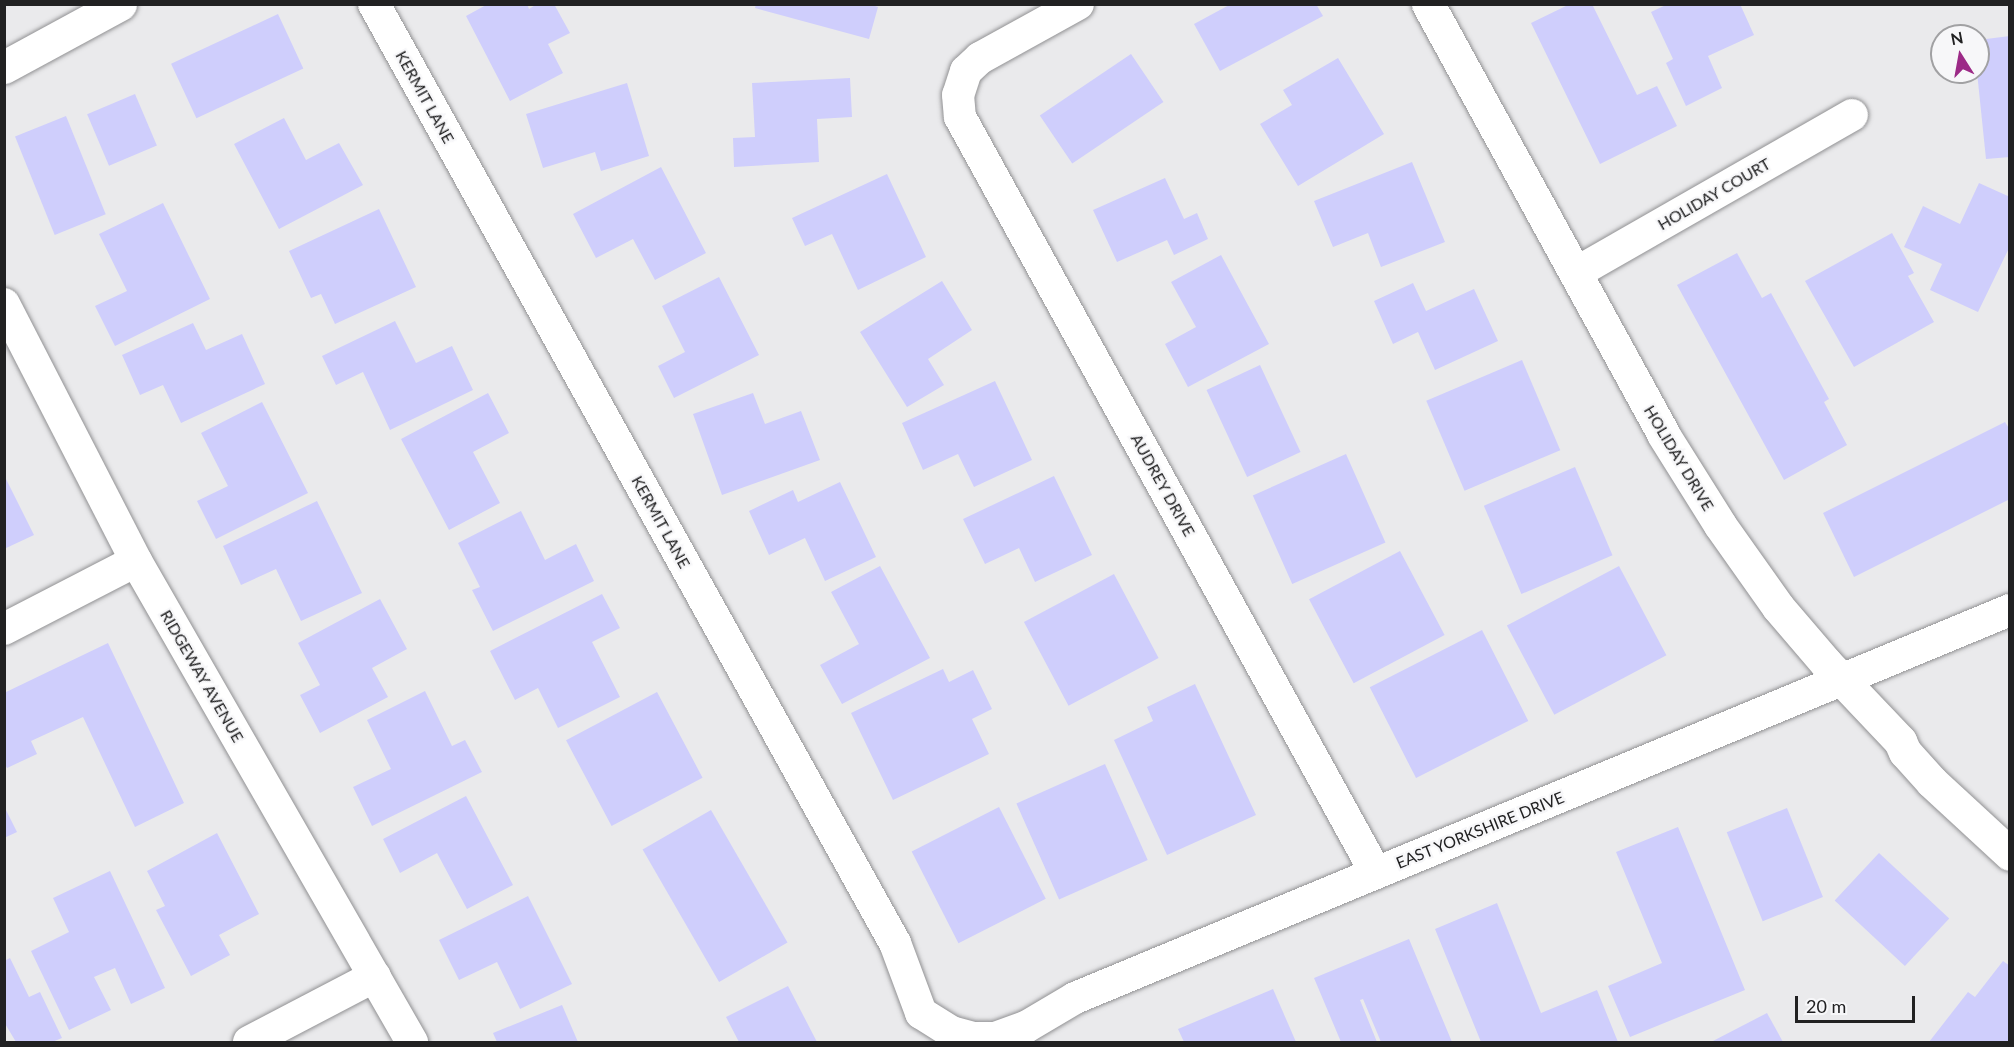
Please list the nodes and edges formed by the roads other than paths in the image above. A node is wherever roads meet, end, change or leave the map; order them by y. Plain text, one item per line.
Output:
1 (120, 4) edge
2 (374, 4) edge
3 (1078, 4) edge
4 (1428, 4) edge
5 (4, 67) edge
6 (1852, 115) dead end
7 (1576, 273) junction
8 (4, 304) edge
9 (136, 561) junction
10 (2010, 610) edge
11 (4, 629) edge
12 (1843, 680) junction
13 (2010, 854) edge
14 (1376, 873) junction
15 (375, 976) junction
16 (951, 1032) joint
17 (249, 1042) edge
18 (412, 1042) edge

1 - 5 street
2 - 16 street, KERMIT LANE
3 - 14 street, AUDREY DRIVE
4 - 7 street, HOLIDAY DRIVE
6 - 7 street, HOLIDAY COURT
7 - 12 street, HOLIDAY DRIVE
8 - 9 street, RIDGEWAY AVENUE
9 - 11 street
9 - 15 street, RIDGEWAY AVENUE
10 - 12 street, EAST YORKSHIRE DRIVE
12 - 13 street, HOLIDAY DRIVE
12 - 14 street, EAST YORKSHIRE DRIVE
14 - 16 street, EAST YORKSHIRE DRIVE
15 - 17 street
15 - 18 street, RIDGEWAY AVENUE

